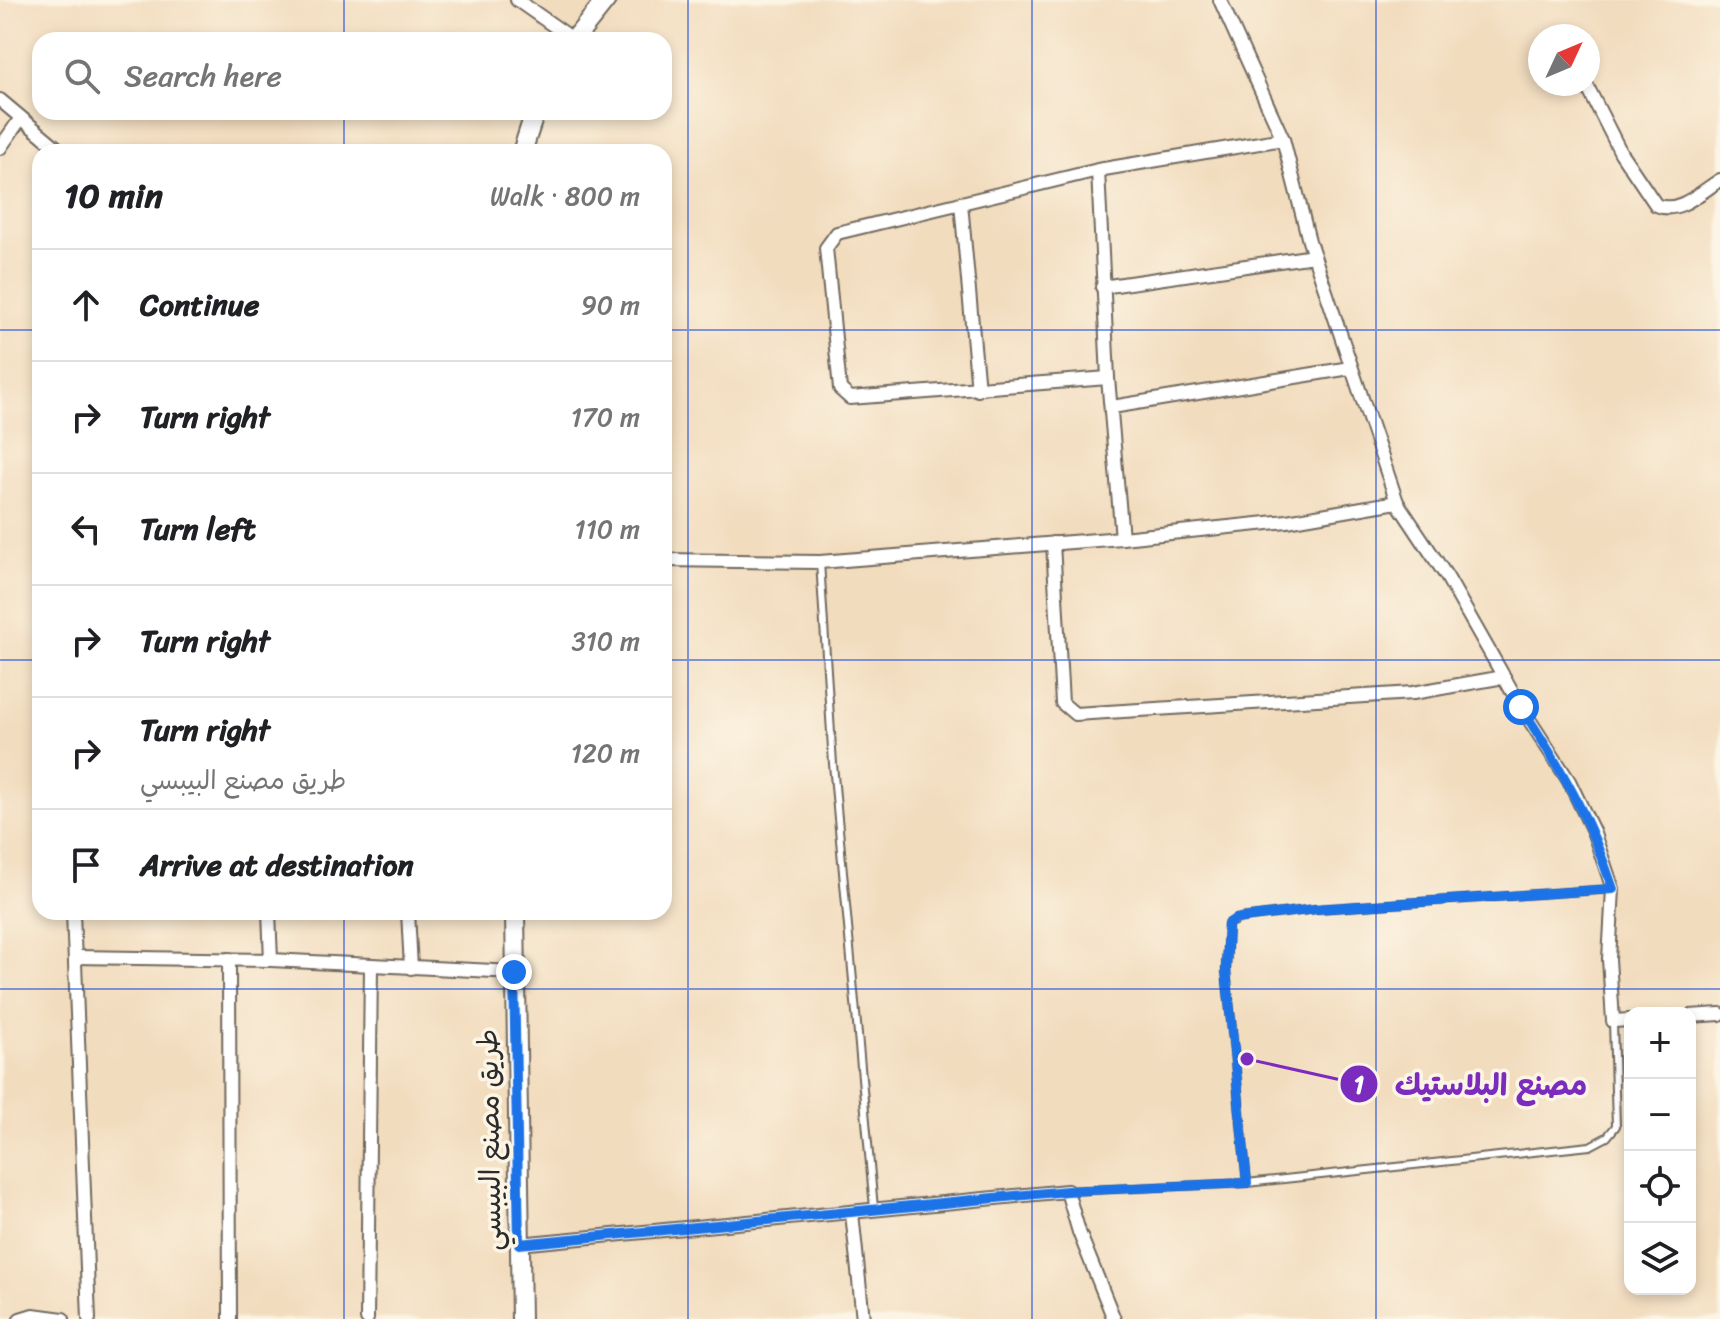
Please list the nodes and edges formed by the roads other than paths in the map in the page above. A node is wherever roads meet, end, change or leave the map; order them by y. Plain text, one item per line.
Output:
1 (517, 0) edge
2 (606, 0) edge
3 (1220, 0) edge
4 (563, 32) edge
5 (580, 32) edge
6 (1592, 96) edge
7 (0, 100) edge
8 (21, 118) junction
9 (532, 120) edge
10 (1283, 139) junction
11 (46, 144) edge
12 (525, 144) edge
13 (0, 148) edge
14 (1098, 170) junction
15 (1720, 180) edge
16 (961, 203) junction
17 (1314, 256) junction
18 (1102, 287) junction
19 (1350, 368) junction
20 (1108, 378) junction
21 (978, 390) junction
22 (1112, 407) junction
23 (1397, 502) junction
24 (1122, 538) junction
25 (1053, 543) junction
26 (672, 560) edge
27 (820, 562) junction
28 (1504, 677) junction
29 (1613, 889) junction
30 (73, 920) edge
31 (269, 920) edge
32 (408, 920) edge
33 (515, 920) edge
34 (75, 957) junction
35 (229, 959) junction
36 (271, 960) junction
37 (371, 966) junction
38 (411, 968) junction
39 (514, 972) junction
40 (1720, 1014) edge
41 (1696, 1016) edge
42 (1624, 1020) edge
43 (1613, 1021) junction
44 (1247, 1183) junction
45 (1067, 1191) junction
46 (874, 1212) junction
47 (852, 1213) junction
48 (519, 1244) junction
49 (20, 1319) edge
50 (63, 1319) edge
51 (89, 1319) edge
52 (230, 1319) edge
53 (367, 1319) edge
54 (521, 1319) edge
55 (863, 1319) edge
56 (1114, 1319) edge

1 - 4 street
2 - 5 main road
3 - 10 street
6 - 15 street
7 - 8 street
8 - 11 street
8 - 13 street
9 - 12 main road
10 - 14 street
10 - 17 street
14 - 16 street
14 - 18 street
16 - 21 street
16 - 21 street
17 - 18 street
17 - 19 street
18 - 20 street
19 - 22 street
19 - 23 street
20 - 21 street
20 - 22 street
22 - 24 street
23 - 24 street
23 - 28 street
24 - 25 street
25 - 27 street
25 - 28 street
26 - 27 street
27 - 46 lane
28 - 29 street
29 - 43 street
29 - 44 lane
30 - 34 street
31 - 36 street
32 - 38 street
33 - 39 main road, طريق مصنع البيبسي
34 - 35 street
34 - 51 street
35 - 36 street
35 - 52 street
36 - 37 street
37 - 38 street
37 - 53 street
38 - 39 street
39 - 48 main road, طريق مصنع البيبسي
40 - 41 street
42 - 43 street
43 - 44 lane
44 - 45 lane
45 - 46 street
45 - 56 street
46 - 47 street
47 - 48 street
47 - 55 street
48 - 54 main road, طريق مصنع البيبسي
49 - 50 street

